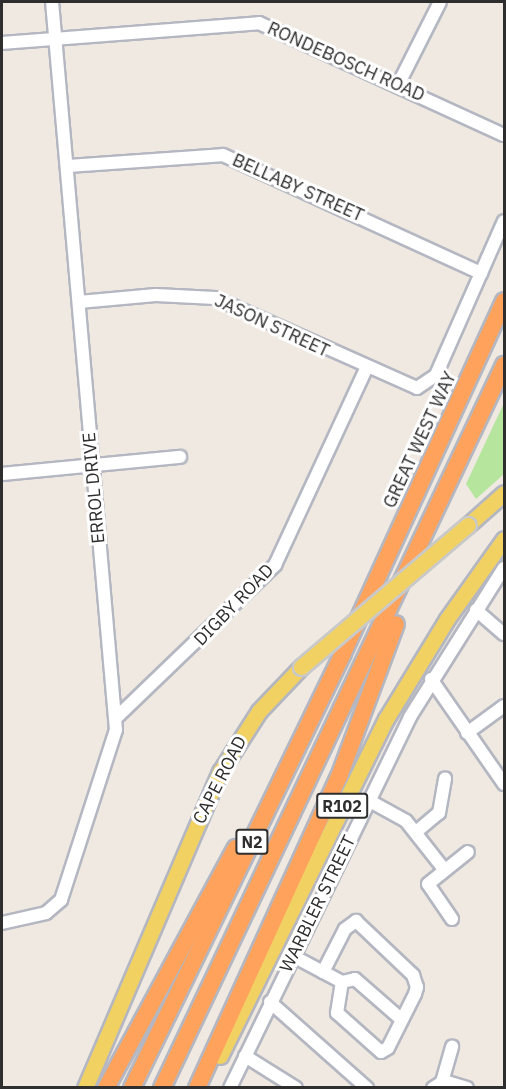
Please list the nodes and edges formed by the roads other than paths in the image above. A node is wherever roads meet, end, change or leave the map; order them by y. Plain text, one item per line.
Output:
1 (52, 2) edge
2 (440, 2) edge
3 (56, 39) junction
4 (2, 43) edge
5 (399, 85) junction
6 (504, 135) edge
7 (68, 166) junction
8 (504, 221) edge
9 (481, 273) junction
10 (504, 301) edge
11 (79, 302) junction
12 (504, 365) edge
13 (366, 369) junction
14 (422, 386) joint
15 (180, 457) dead end
16 (92, 466) junction
17 (2, 474) edge
18 (504, 493) edge
19 (431, 527) junction
20 (504, 539) edge
21 (504, 568) edge
22 (370, 596) junction
23 (476, 610) junction
24 (504, 634) edge
25 (431, 679) junction
26 (504, 706) edge
27 (116, 718) junction
28 (467, 733) junction
29 (445, 779) dead end
30 (504, 784) edge
31 (368, 800) junction
32 (416, 832) junction
33 (468, 852) dead end
34 (443, 868) junction
35 (452, 919) dead end
36 (2, 923) edge
37 (292, 956) junction
38 (323, 972) junction
39 (342, 982) junction
40 (270, 1002) junction
41 (402, 1020) junction
42 (452, 1046) dead end
43 (245, 1056) junction
44 (438, 1085) edge
45 (85, 1088) edge
46 (106, 1088) edge
47 (132, 1088) edge
48 (162, 1088) edge
49 (197, 1088) edge
50 (205, 1088) edge
51 (230, 1088) edge
52 (296, 1088) edge
53 (367, 1088) edge
54 (467, 1088) edge

1 - 3 street, ERROL DRIVE
2 - 5 street
3 - 4 street, RONDEBOSCH ROAD
3 - 5 street, RONDEBOSCH ROAD
3 - 7 street, ERROL DRIVE
5 - 6 street, RONDEBOSCH ROAD
7 - 9 street, BELLABY STREET
7 - 11 street, ERROL DRIVE
8 - 9 street, GREAT WEST WAY
9 - 14 street, GREAT WEST WAY
10 - 22 highway, GREAT WEST WAY / N2
11 - 13 street, JASON STREET
11 - 16 street, ERROL DRIVE
12 - 19 highway, N2
13 - 14 street, JASON STREET
13 - 27 street, DIGBY ROAD
15 - 16 street
16 - 17 street
16 - 27 street, ERROL DRIVE
18 - 45 main road, CAPE ROAD, bridge
19 - 48 highway, N2
19 - 49 highway
20 - 50 main road, R102
21 - 23 street, WARBLER STREET
22 - 46 highway
22 - 47 highway, N2
23 - 24 street
23 - 25 street, WARBLER STREET
25 - 28 street
25 - 31 street, WARBLER STREET
26 - 28 street
27 - 36 street, ERROL DRIVE
28 - 30 street
29 - 32 street
31 - 32 street
31 - 37 street, WARBLER STREET
32 - 34 street
33 - 34 street
34 - 35 street
37 - 38 street
37 - 40 street, WARBLER STREET
38 - 39 street
38 - 41 street
39 - 41 street
39 - 41 street
40 - 43 street, WARBLER STREET
40 - 53 street
42 - 44 street
43 - 51 street, WARBLER STREET
43 - 52 street
44 - 54 street

